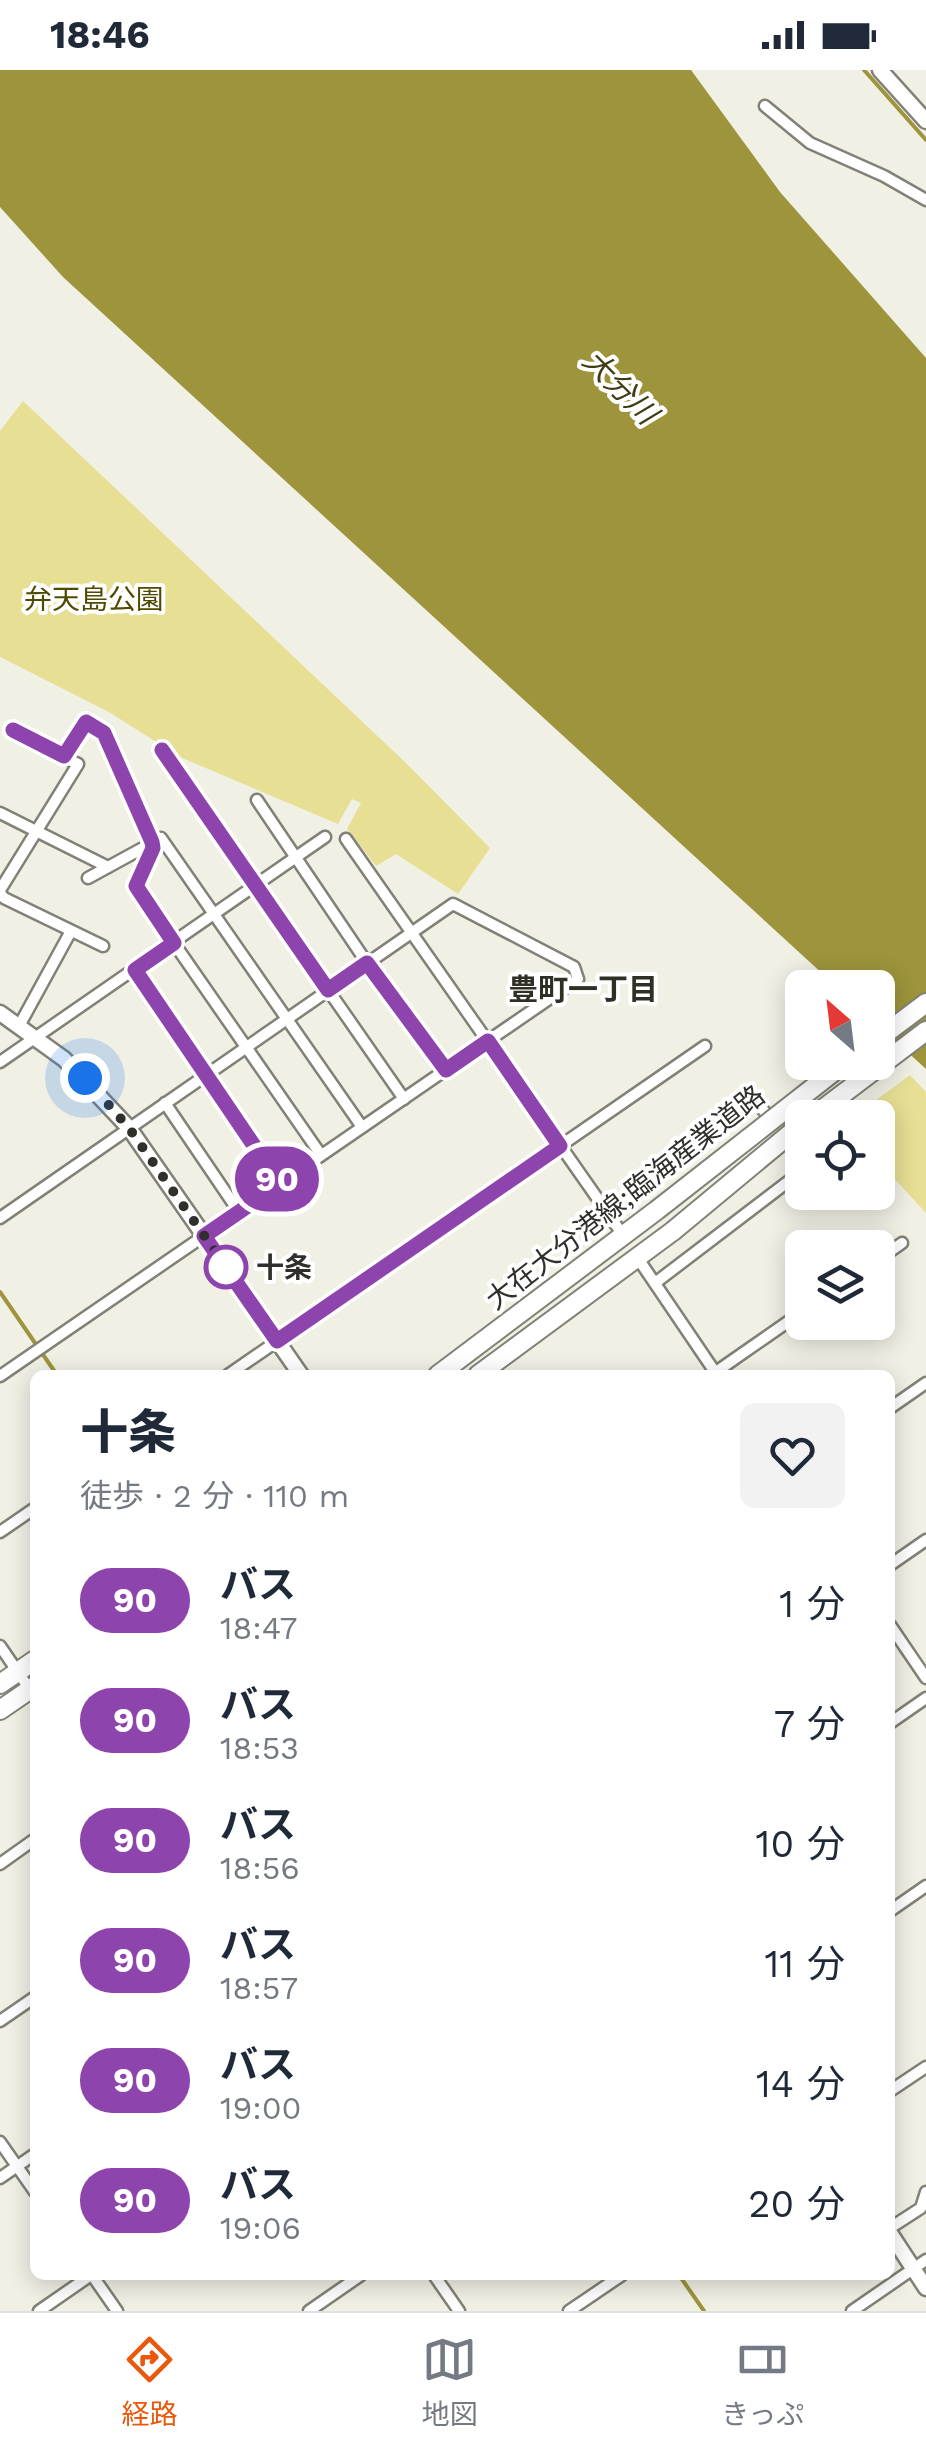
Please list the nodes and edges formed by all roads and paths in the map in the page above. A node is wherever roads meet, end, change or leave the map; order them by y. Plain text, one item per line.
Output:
1 (880, 70) edge
2 (764, 106) dead end
3 (926, 120) edge
4 (926, 200) edge
5 (13, 730) dead end
6 (162, 750) dead end
7 (64, 756) junction
8 (257, 800) dead end
9 (0, 813) edge
10 (37, 831) junction
11 (325, 837) dead end
12 (346, 839) dead end
13 (152, 842) junction
14 (297, 857) junction
15 (108, 866) junction
16 (88, 878) dead end
17 (256, 886) junction
18 (0, 891) edge
19 (215, 915) junction
20 (71, 930) junction
21 (412, 932) junction
22 (174, 943) junction
23 (103, 946) dead end
24 (367, 963) junction
25 (135, 970) junction
26 (328, 990) junction
27 (926, 1003) edge
28 (0, 1012) edge
29 (287, 1019) junction
30 (18, 1026) junction
31 (895, 1026) edge
32 (926, 1031) edge
33 (36, 1038) junction
34 (488, 1041) junction
35 (706, 1046) dead end
36 (246, 1047) junction
37 (0, 1062) edge
38 (446, 1070) junction
39 (206, 1075) junction
40 (823, 1080) edge
41 (404, 1099) junction
42 (835, 1100) edge
43 (165, 1103) junction
44 (362, 1127) junction
45 (129, 1128) junction
46 (785, 1136) edge
47 (785, 1138) edge
48 (560, 1146) junction
49 (321, 1156) junction
50 (280, 1184) junction
51 (785, 1185) edge
52 (240, 1212) junction
53 (608, 1213) junction
54 (0, 1218) edge
55 (204, 1236) junction
56 (623, 1236) junction
57 (902, 1243) dead end
58 (895, 1248) edge
59 (637, 1257) junction
60 (654, 1283) junction
61 (785, 1324) edge
62 (277, 1341) junction
63 (235, 1370) edge
64 (297, 1370) edge
65 (445, 1370) edge
66 (485, 1370) edge
67 (711, 1370) edge
68 (720, 1370) edge
69 (0, 1376) edge
70 (926, 1383) edge
71 (895, 1405) edge
72 (30, 1511) edge
73 (0, 1532) edge
74 (926, 1540) edge
75 (895, 1562) edge
76 (895, 1633) edge
77 (0, 1646) edge
78 (30, 1664) edge
79 (18, 1672) junction
80 (926, 1678) edge
81 (0, 1684) edge
82 (30, 1687) edge
83 (30, 1693) edge
84 (926, 1698) edge
85 (0, 1710) edge
86 (895, 1720) edge
87 (30, 1843) edge
88 (0, 1864) edge
89 (926, 1886) edge
90 (895, 1908) edge
91 (30, 2000) edge
92 (0, 2021) edge
93 (926, 2067) edge
94 (895, 2089) edge
95 (0, 2142) edge
96 (30, 2157) edge
97 (17, 2166) junction
98 (0, 2178) edge
99 (30, 2185) edge
100 (926, 2192) edge
101 (895, 2227) edge
102 (895, 2236) edge
103 (920, 2264) edge
104 (85, 2280) edge
105 (95, 2280) edge
106 (354, 2280) edge
107 (437, 2280) edge
108 (615, 2280) edge
109 (926, 2288) edge
110 (40, 2311) edge
111 (117, 2311) edge
112 (309, 2311) edge
113 (459, 2311) edge
114 (569, 2311) edge
115 (852, 2311) edge

1 - 3 street
2 - 4 street
5 - 7 street
6 - 17 street
7 - 10 street
7 - 13 street
8 - 14 street
9 - 10 street
10 - 15 street
10 - 18 street
11 - 14 street
12 - 21 street
13 - 15 street
13 - 19 street
13 - 22 street
14 - 17 street
14 - 24 street
15 - 16 street
17 - 19 street
17 - 26 street
18 - 20 street
19 - 22 street
19 - 29 street
20 - 23 street
20 - 30 street
21 - 24 street
21 - 34 street
21 - 34 street
22 - 25 street
22 - 36 street
24 - 26 street
24 - 38 street
25 - 33 street
25 - 39 street
26 - 29 street
26 - 41 street
27 - 31 main road
28 - 30 street
29 - 36 street
29 - 44 street
30 - 33 street
32 - 42 main road
33 - 37 street
33 - 45 street
34 - 38 street
34 - 48 street
35 - 48 street
36 - 39 street
36 - 49 street
38 - 41 street
39 - 43 street
39 - 50 street
40 - 56 main road, 大在大分港線;臨海産業道路, bridge
41 - 44 street
43 - 45 street
43 - 52 street
44 - 49 street
45 - 54 street
45 - 55 street
46 - 53 street
47 - 59 main road, 大在大分港線;臨海産業道路, bridge
48 - 53 street
48 - 62 street
49 - 50 street
50 - 52 street
51 - 60 street
52 - 55 street
53 - 56 street
55 - 62 street
55 - 69 street
56 - 65 main road, 大在大分港線;臨海産業道路
57 - 58 street
59 - 60 street
59 - 66 main road, 大在大分港線;臨海産業道路
60 - 67 street
61 - 68 street
62 - 63 street
62 - 64 street
70 - 71 street
72 - 73 street
74 - 75 street
76 - 80 street
77 - 79 street
78 - 79 main road
79 - 81 main road
79 - 82 street
83 - 85 main road
84 - 86 street
87 - 88 street
89 - 90 street
91 - 92 street
93 - 94 street
95 - 97 street
96 - 97 street
97 - 98 street
97 - 99 street
100 - 101 street
102 - 103 street
103 - 109 street
103 - 115 street
104 - 110 street
105 - 111 street
106 - 112 street
107 - 113 street
108 - 114 street

